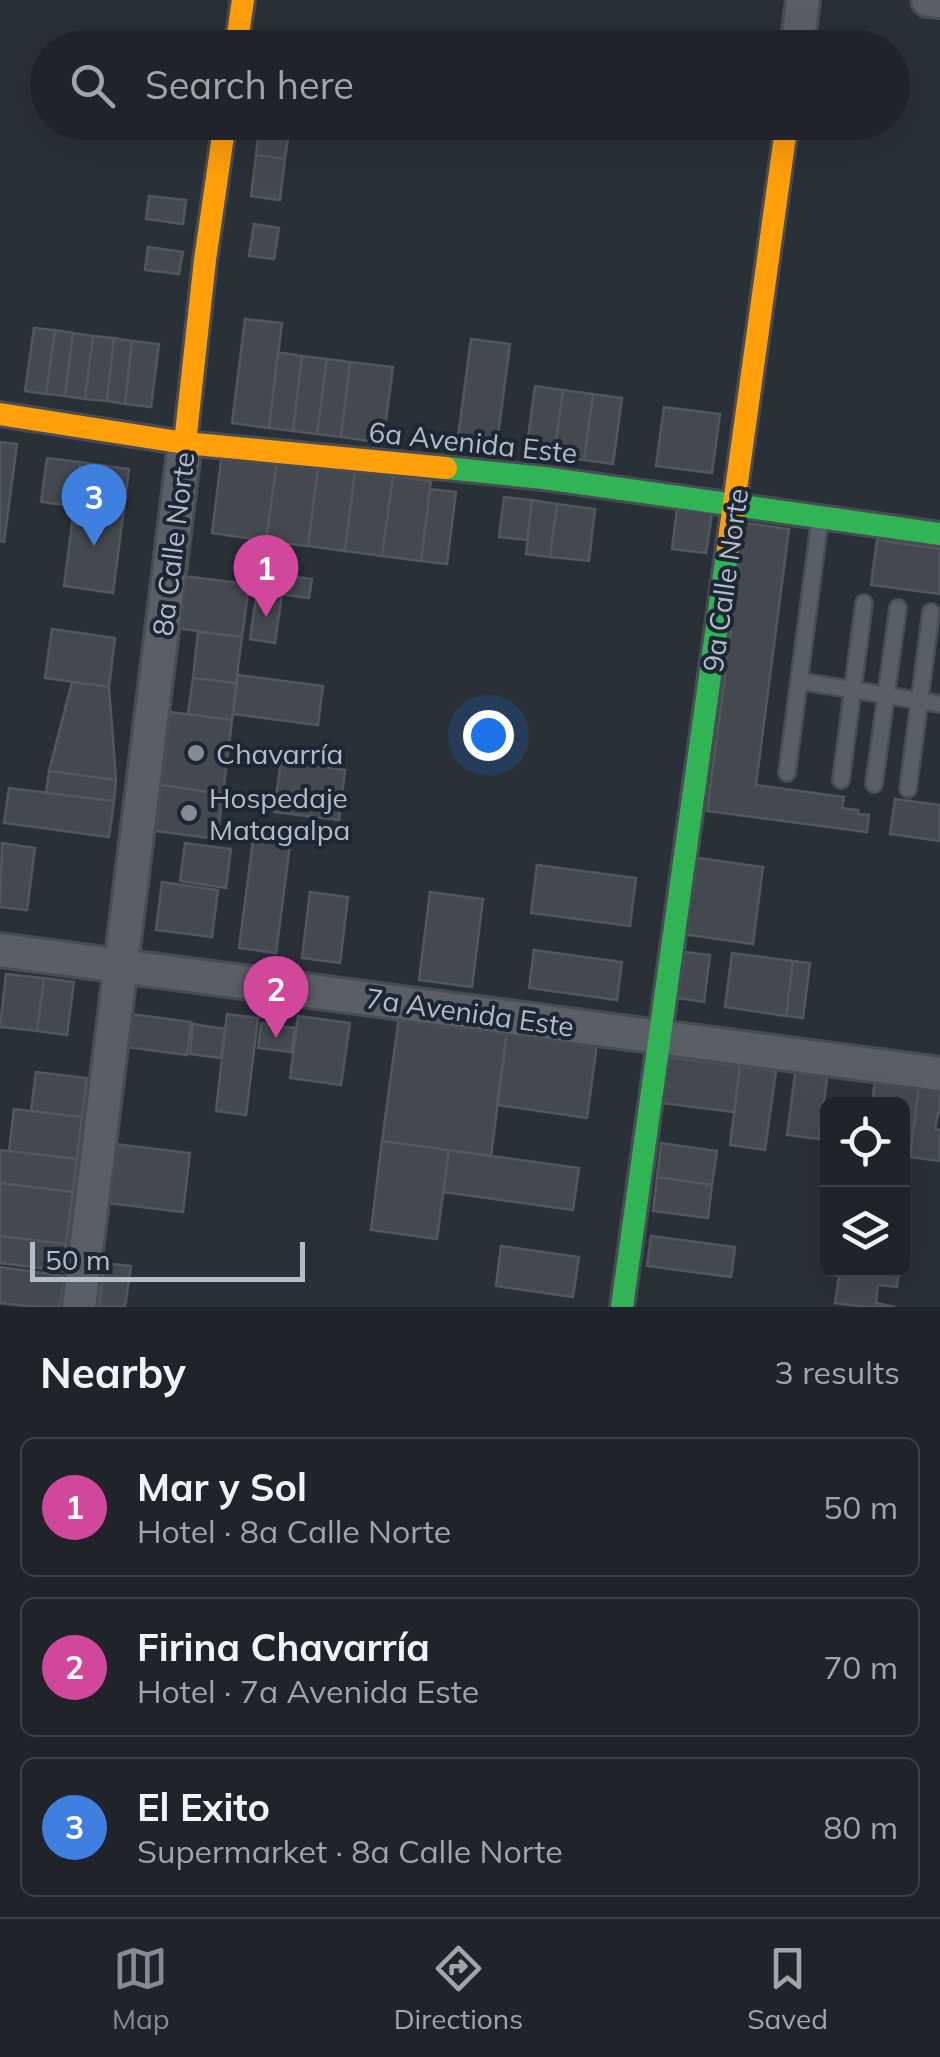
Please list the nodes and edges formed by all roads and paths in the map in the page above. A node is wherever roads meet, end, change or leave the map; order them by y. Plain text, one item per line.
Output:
1 (243, 0) edge
2 (803, 0) edge
3 (928, 0) edge
4 (940, 1) edge
5 (239, 30) edge
6 (799, 30) edge
7 (222, 140) edge
8 (785, 140) edge
9 (0, 414) edge
10 (185, 443) junction
11 (736, 505) junction
12 (821, 517) junction
13 (940, 534) edge
14 (864, 603) dead end
15 (898, 608) dead end
16 (931, 612) dead end
17 (799, 681) junction
18 (853, 689) junction
19 (886, 695) junction
20 (920, 700) junction
21 (940, 704) edge
22 (786, 773) dead end
23 (841, 780) dead end
24 (874, 784) dead end
25 (908, 790) dead end
26 (0, 950) edge
27 (121, 965) junction
28 (658, 1037) junction
29 (940, 1074) edge
30 (79, 1307) edge
31 (622, 1307) edge

1 - 5 street
2 - 6 street
3 - 4 street
7 - 10 street, 8a Calle Norte
8 - 11 street, 9a Calle Norte
9 - 10 street, 6a Avenida Este
10 - 11 street, 6a Avenida Este
10 - 27 street, 8a Calle Norte
11 - 12 street, 6a Avenida Este
11 - 28 street, 9a Calle Norte
12 - 13 street, 6a Avenida Este
12 - 17 lane
14 - 18 lane
15 - 19 lane
16 - 20 lane
17 - 18 lane
17 - 22 lane
18 - 19 lane
18 - 23 lane
19 - 20 lane
19 - 24 lane
20 - 21 lane
20 - 25 lane
26 - 27 street, 7a Avenida Este
27 - 28 street, 7a Avenida Este
27 - 30 street, 8a Calle Norte
28 - 29 street, 7a Avenida Este
28 - 31 street, 9a Calle Norte

